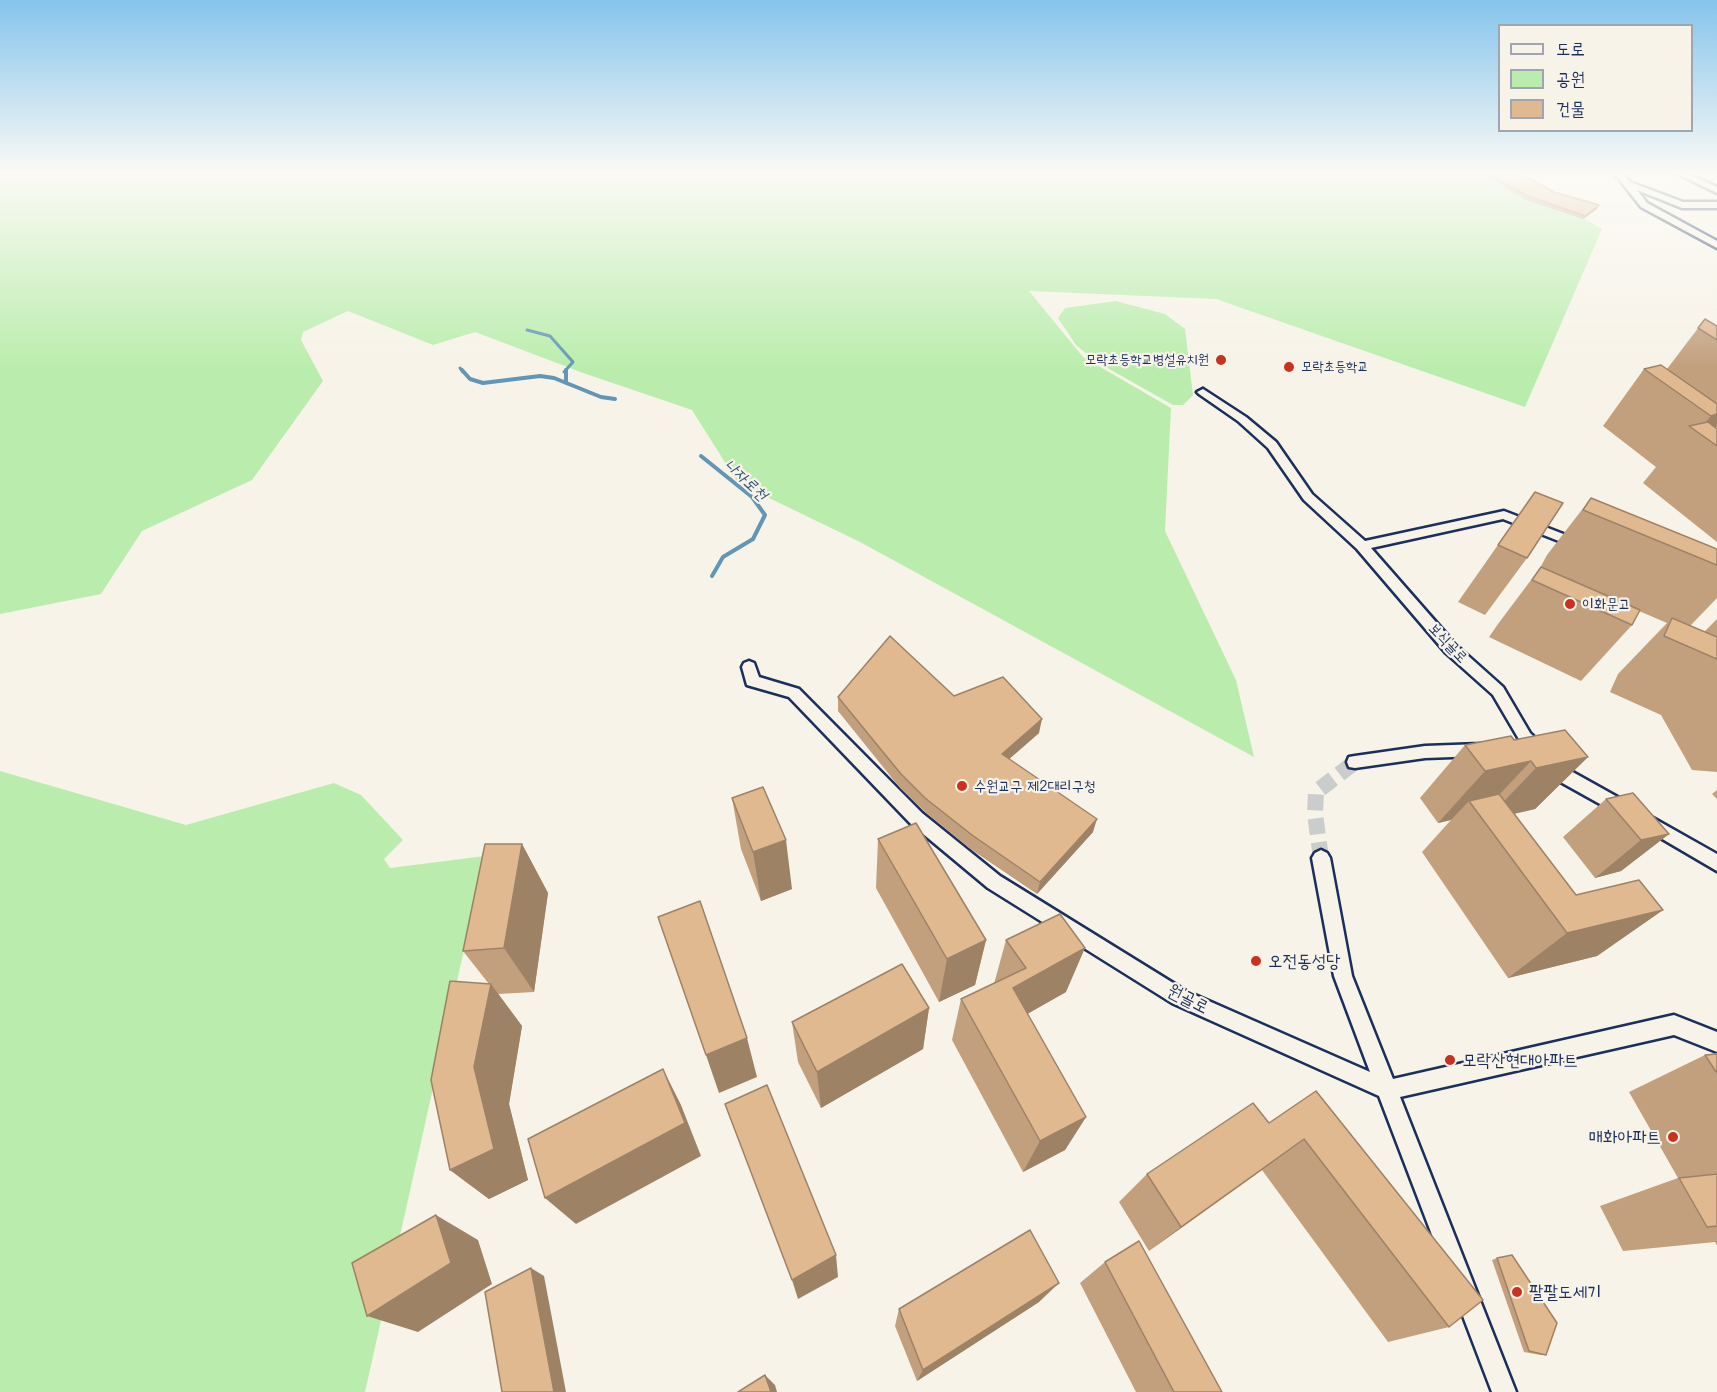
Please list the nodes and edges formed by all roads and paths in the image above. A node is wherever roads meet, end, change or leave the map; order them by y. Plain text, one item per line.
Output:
1 (1203, 392) dead end
2 (1362, 546) junction
3 (1591, 550) edge
4 (749, 667) dead end
5 (1515, 748) edge
6 (1537, 748) junction
7 (1492, 749) edge
8 (1355, 762) tunnel mouth
9 (1321, 858) tunnel mouth
10 (1717, 862) edge
11 (1717, 1042) edge
12 (1389, 1090) junction
13 (1504, 1392) edge

1 - 2 street, 보식골로
2 - 3 street
2 - 6 street, 보식골로
4 - 12 street, 원골로
5 - 6 street
6 - 10 street, 보식골로
7 - 8 street
9 - 12 street
11 - 12 street
12 - 13 street

